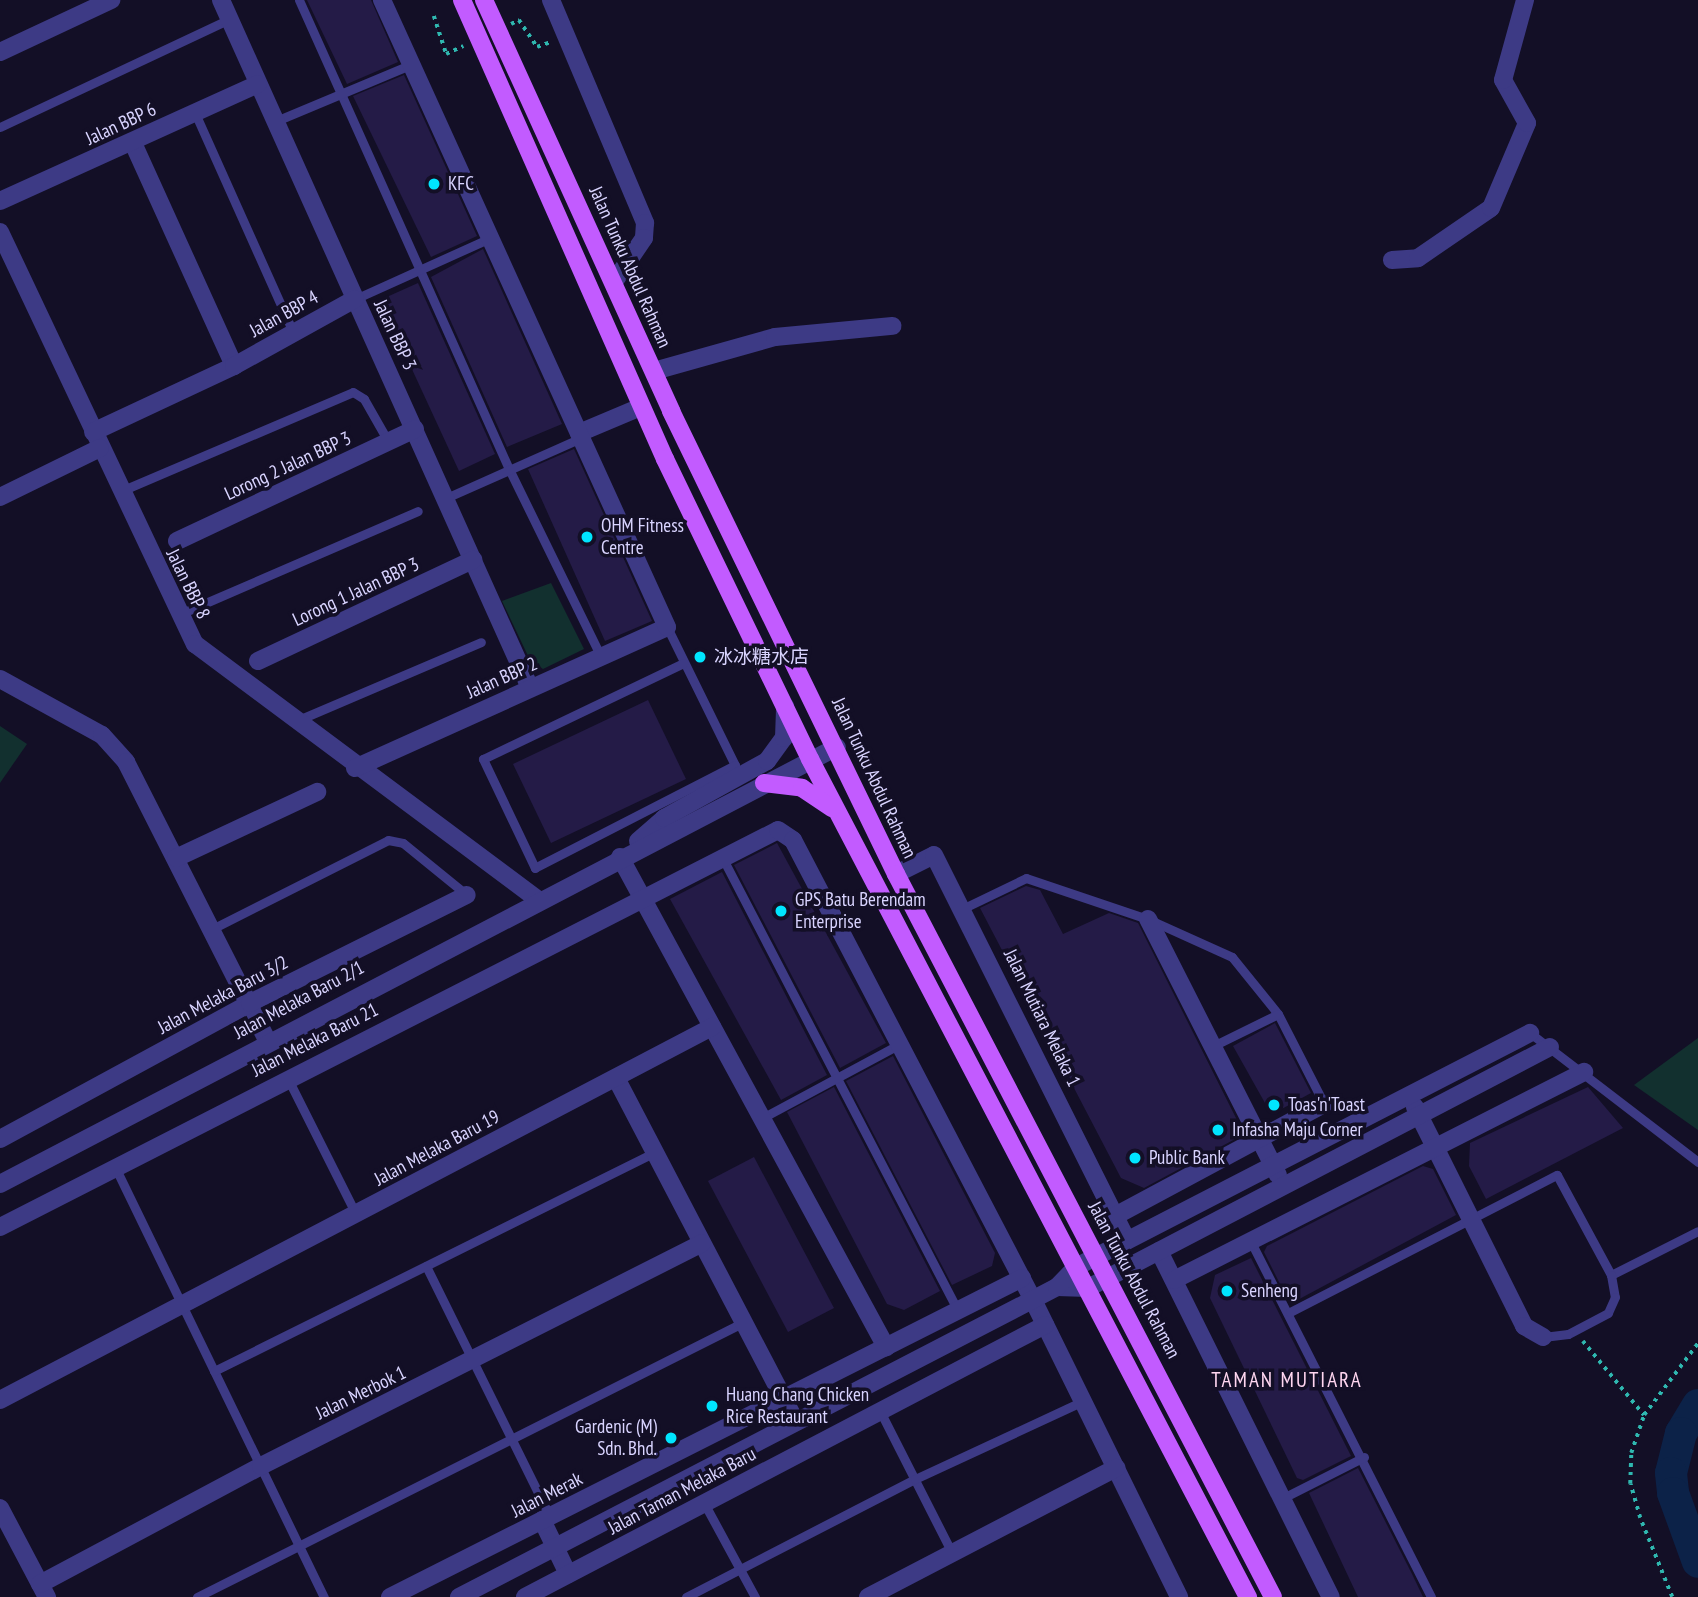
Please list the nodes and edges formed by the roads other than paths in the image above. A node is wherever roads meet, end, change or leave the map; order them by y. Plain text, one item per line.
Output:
1 (111, 0) edge
2 (222, 0) edge
3 (299, 0) edge
4 (382, 0) edge
5 (462, 0) edge
6 (484, 0) edge
7 (551, 0) edge
8 (1525, 0) edge
9 (230, 19) junction
10 (0, 52) edge
11 (412, 64) junction
12 (258, 84) junction
13 (340, 94) junction
14 (195, 113) junction
15 (276, 121) junction
16 (0, 127) edge
17 (133, 143) junction
18 (0, 201) edge
19 (0, 232) edge
20 (491, 238) junction
21 (1391, 260) dead end
22 (421, 269) junction
23 (614, 282) junction
24 (355, 299) junction
25 (892, 326) dead end
26 (294, 334) junction
27 (234, 366) junction
28 (654, 371) junction
29 (641, 407) junction
30 (415, 429) junction
31 (580, 436) junction
32 (97, 440) junction
33 (389, 443) junction
34 (509, 469) junction
35 (121, 491) junction
36 (0, 497) edge
37 (446, 498) junction
38 (418, 511) dead end
39 (177, 541) dead end
40 (473, 560) junction
41 (178, 615) junction
42 (667, 627) junction
43 (481, 642) dead end
44 (601, 657) junction
45 (258, 661) dead end
46 (682, 663) junction
47 (0, 679) edge
48 (530, 688) junction
49 (785, 705) junction
50 (294, 721) junction
51 (837, 747) junction
52 (810, 759) junction
53 (355, 768) junction
54 (764, 783) junction
55 (317, 792) dead end
56 (844, 821) junction
57 (620, 857) junction
58 (722, 857) junction
59 (176, 858) junction
60 (896, 874) junction
61 (467, 895) joint
62 (641, 896) junction
63 (537, 899) junction
64 (964, 908) junction
65 (1148, 919) junction
66 (212, 929) junction
67 (250, 1003) junction
68 (1278, 1014) junction
69 (712, 1027) junction
70 (1530, 1032) joint
71 (267, 1040) junction
72 (900, 1044) junction
73 (1211, 1047) junction
74 (1550, 1047) junction
75 (1584, 1072) junction
76 (837, 1077) junction
77 (288, 1078) junction
78 (616, 1078) junction
79 (1409, 1095) junction
80 (1324, 1104) joint
81 (1420, 1115) junction
82 (762, 1118) junction
83 (0, 1139) edge
84 (1259, 1139) junction
85 (1435, 1146) junction
86 (655, 1152) junction
87 (1698, 1162) edge
88 (1272, 1165) junction
89 (116, 1169) junction
90 (0, 1184) edge
91 (1283, 1186) junction
92 (356, 1214) junction
93 (1115, 1216) junction
94 (1474, 1219) junction
95 (4, 1225) edge
96 (1698, 1231) edge
97 (1128, 1240) junction
98 (1250, 1240) junction
99 (702, 1243) junction
100 (1159, 1251) junction
101 (1098, 1255) junction
102 (426, 1266) junction
103 (1076, 1267) junction
104 (1611, 1275) junction
105 (1110, 1276) junction
106 (1022, 1278) junction
107 (1174, 1280) junction
108 (1057, 1287) junction
109 (1088, 1288) junction
110 (1033, 1300) junction
111 (182, 1305) junction
112 (958, 1311) junction
113 (1290, 1312) junction
114 (744, 1322) junction
115 (1045, 1325) junction
116 (1543, 1337) joint
117 (886, 1347) junction
118 (473, 1362) junction
119 (214, 1371) junction
120 (784, 1398) junction
121 (0, 1400) edge
122 (1083, 1401) junction
123 (880, 1411) junction
124 (796, 1422) junction
125 (511, 1438) junction
126 (1364, 1457) junction
127 (261, 1466) junction
128 (1116, 1468) junction
129 (691, 1476) junction
130 (915, 1479) junction
131 (1281, 1499) junction
132 (704, 1503) junction
133 (0, 1508) edge
134 (546, 1519) junction
135 (299, 1544) junction
136 (555, 1547) junction
137 (952, 1553) junction
138 (740, 1569) junction
139 (568, 1574) junction
140 (43, 1591) edge
141 (532, 1595) edge
142 (197, 1597) edge
143 (324, 1597) edge
144 (390, 1597) edge
145 (459, 1597) edge
146 (686, 1597) edge
147 (755, 1597) edge
148 (869, 1597) edge
149 (1179, 1597) edge
150 (1248, 1597) edge
151 (1273, 1597) edge
152 (1331, 1597) edge
153 (1431, 1597) edge

1 - 10 street
2 - 9 street, Jalan BBP 3
3 - 13 lane
4 - 11 street
5 - 29 main road
6 - 23 main road, Jalan Tunku Abdul Rahman
7 - 23 street
8 - 21 street
9 - 12 street, Jalan BBP 3
9 - 16 lane
11 - 13 lane
11 - 20 street
12 - 14 street, Jalan BBP 6
12 - 15 street, Jalan BBP 3
13 - 15 lane
13 - 22 lane
14 - 17 street, Jalan BBP 6
14 - 26 lane
15 - 24 street, Jalan BBP 3
17 - 18 street, Jalan BBP 6
17 - 27 street
19 - 32 street, Jalan BBP 8
20 - 22 lane
20 - 31 street
22 - 24 lane
22 - 34 lane
23 - 28 main road, Jalan Tunku Abdul Rahman
24 - 26 street, Jalan BBP 4
24 - 30 street, Jalan BBP 3
25 - 28 street
26 - 27 street, Jalan BBP 4
27 - 32 street, Jalan BBP 4
28 - 51 main road, Jalan Tunku Abdul Rahman
29 - 31 street
29 - 49 main road
30 - 33 street, Lorong 2 Jalan BBP 3
30 - 37 street, Jalan BBP 3
31 - 34 lane
31 - 42 street
32 - 35 street, Jalan BBP 8
32 - 36 street, Jalan BBP 4
33 - 35 lane
33 - 39 street, Lorong 2 Jalan BBP 3
34 - 37 lane
34 - 44 lane
35 - 41 street, Jalan BBP 8
37 - 40 street, Jalan BBP 3
38 - 41 lane
40 - 45 street, Lorong 1 Jalan BBP 3
40 - 48 street, Jalan BBP 3
41 - 50 street, Jalan BBP 8
42 - 44 street, Jalan BBP 2
42 - 46 lane
43 - 50 lane
44 - 48 street, Jalan BBP 2
46 - 46 lane
47 - 59 street
48 - 53 street, Jalan BBP 2
49 - 52 main road
49 - 57 street
50 - 53 street, Jalan BBP 8
51 - 52 street
51 - 60 main road, Jalan Tunku Abdul Rahman
52 - 54 street
52 - 56 main road
53 - 63 street, Jalan BBP 8
54 - 56 main road
54 - 57 street
55 - 59 street
56 - 103 main road
57 - 62 street
57 - 63 street, Jalan Melaka Baru 2/1
58 - 62 street, Jalan Melaka Baru 21
58 - 72 street, Jalan Melaka Baru 21
58 - 76 lane
59 - 66 street
60 - 64 street, Jalan Mutiara Melaka 1
60 - 101 main road, Jalan Tunku Abdul Rahman
61 - 66 lane
61 - 67 street, Jalan Melaka Baru 3/2
62 - 69 street
62 - 77 street, Jalan Melaka Baru 21
63 - 71 street, Jalan Melaka Baru 2/1
64 - 65 lane
64 - 93 street, Jalan Mutiara Melaka 1
65 - 68 lane
65 - 73 street
66 - 67 street
67 - 71 street
67 - 83 street, Jalan Melaka Baru 3/2
68 - 73 lane
68 - 80 lane
69 - 78 street, Jalan Melaka Baru 19
69 - 82 street
70 - 74 lane
70 - 79 street
71 - 90 street, Jalan Melaka Baru 2/1
72 - 76 lane
72 - 106 street, Jalan Melaka Baru 21
73 - 84 street
74 - 75 lane
74 - 81 street
75 - 85 street
75 - 87 lane
76 - 82 lane
76 - 112 lane
77 - 89 street, Jalan Melaka Baru 21
77 - 92 lane
78 - 86 street
78 - 92 street, Jalan Melaka Baru 19
79 - 81 street
79 - 88 street
80 - 84 street
81 - 85 street
81 - 91 street
82 - 117 street
84 - 88 street
84 - 93 street
85 - 94 street
85 - 98 street
86 - 99 street
86 - 102 lane
88 - 91 street
88 - 97 street
89 - 95 street, Jalan Melaka Baru 21
89 - 111 lane
91 - 100 street
92 - 111 street, Jalan Melaka Baru 19
93 - 97 street, Jalan Mutiara Melaka 1
94 - 104 lane
94 - 113 lane
94 - 116 street
96 - 104 lane
97 - 101 street
98 - 107 street
98 - 113 lane
99 - 114 street
99 - 118 street, Jalan Merbok 1
100 - 105 street
100 - 107 street
101 - 103 street
101 - 105 main road, Jalan Tunku Abdul Rahman
102 - 118 lane
102 - 119 lane
103 - 108 street
103 - 109 main road
104 - 116 lane
105 - 109 street
105 - 151 main road, Jalan Tunku Abdul Rahman
106 - 110 street, Jalan Melaka Baru 21
106 - 112 street, Jalan Merak
107 - 131 street
108 - 109 street
108 - 110 street
109 - 150 main road
110 - 115 street
110 - 124 street
111 - 119 lane
111 - 121 street, Jalan Melaka Baru 19
112 - 117 street, Jalan Merak
113 - 126 lane
114 - 120 street
114 - 125 lane
115 - 122 street
115 - 123 street, Jalan Taman Melaka Baru
117 - 120 street, Jalan Merak
118 - 125 lane
118 - 127 street, Jalan Merbok 1
119 - 127 lane
120 - 124 street
120 - 134 street, Jalan Merak
122 - 128 street
122 - 130 lane
123 - 130 lane
123 - 132 street, Jalan Taman Melaka Baru
124 - 129 street
125 - 134 lane
125 - 135 lane
126 - 131 lane
126 - 153 lane
127 - 135 lane
127 - 140 street, Jalan Merbok 1
128 - 137 street
128 - 149 street
129 - 132 street
129 - 136 street
130 - 137 lane
130 - 138 lane
131 - 152 street
132 - 138 lane
132 - 139 street, Jalan Taman Melaka Baru
133 - 140 street
134 - 136 street
134 - 144 street, Jalan Merak
135 - 142 lane
135 - 143 lane
136 - 139 street
136 - 145 street
137 - 148 street
138 - 146 lane
138 - 147 lane
139 - 141 street, Jalan Taman Melaka Baru

